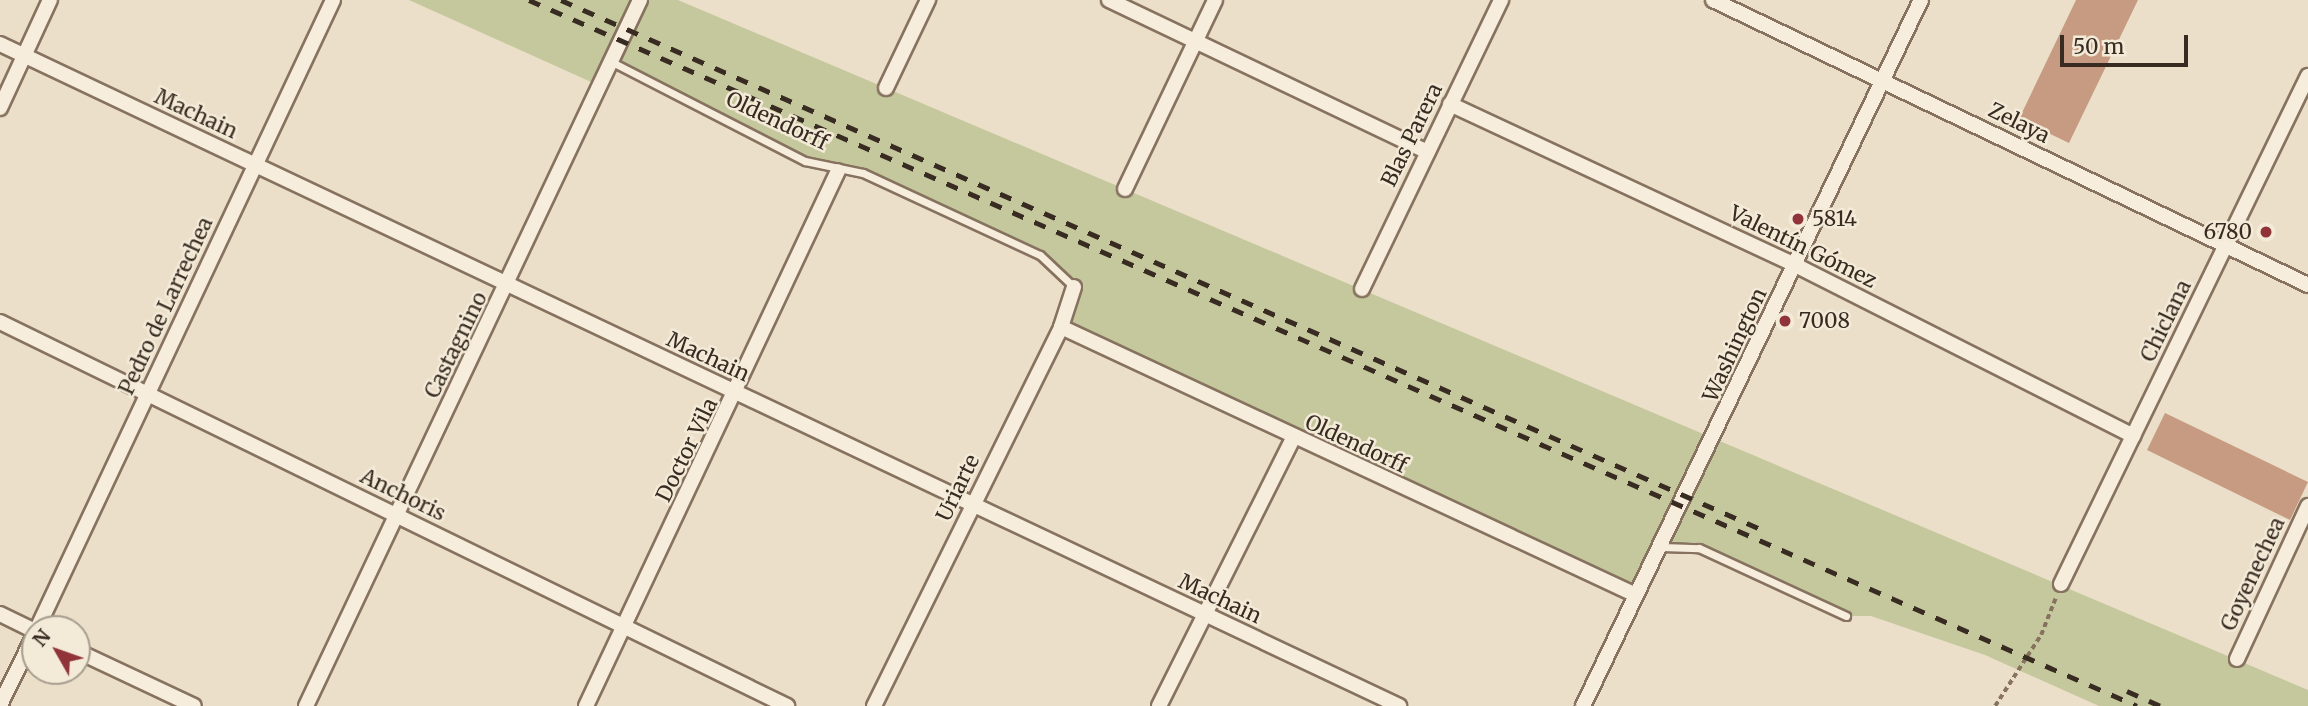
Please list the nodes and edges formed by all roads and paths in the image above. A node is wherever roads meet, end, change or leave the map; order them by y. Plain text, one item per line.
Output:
1 (50, 0) edge
2 (333, 0) edge
3 (640, 0) edge
4 (928, 0) edge
5 (1109, 0) edge
6 (1215, 0) edge
7 (1501, 0) edge
8 (1713, 0) edge
9 (1922, 0) edge
10 (1195, 41) junction
11 (0, 44) edge
12 (24, 55) junction
13 (611, 62) junction
14 (2308, 76) edge
15 (1883, 81) junction
16 (886, 88) dead end
17 (1450, 104) junction
18 (0, 108) edge
19 (1427, 152) junction
20 (256, 165) junction
21 (838, 172) junction
22 (1125, 188) dead end
23 (2226, 245) junction
24 (1796, 265) junction
25 (508, 285) junction
26 (2308, 285) edge
27 (1074, 287) joint
28 (1362, 289) dead end
29 (0, 322) edge
30 (1061, 327) junction
31 (148, 394) junction
32 (738, 394) junction
33 (2133, 436) junction
34 (1293, 438) junction
35 (972, 505) junction
36 (2308, 506) edge
37 (397, 516) junction
38 (1662, 547) junction
39 (2061, 584) joint
40 (1636, 595) junction
41 (0, 614) edge
42 (44, 615) edge
43 (1204, 615) junction
44 (1846, 616) dead end
45 (21, 624) edge
46 (625, 626) junction
47 (91, 657) edge
48 (2236, 659) dead end
49 (21, 662) edge
50 (0, 705) edge
51 (194, 706) edge
52 (306, 706) edge
53 (586, 706) edge
54 (787, 706) edge
55 (874, 706) edge
56 (1159, 706) edge
57 (1399, 706) edge
58 (1583, 706) edge
59 (1996, 706) edge

1 - 12 street
2 - 20 street, Pedro de Larrechea
3 - 13 street, Castagnino
4 - 16 street
5 - 10 street
6 - 10 street
7 - 17 street, Blas Parera
8 - 15 street, Zelaya
9 - 15 street, Washington
10 - 19 street
10 - 22 street
11 - 12 street, Machain
12 - 18 street
12 - 20 street, Machain
13 - 21 lane, Oldendorff
13 - 25 street, Castagnino
14 - 23 street, Chiclana
15 - 23 street, Zelaya
15 - 24 street, Washington
17 - 19 street, Blas Parera
17 - 24 street, Valentín Gómez
19 - 28 street, Blas Parera
20 - 25 street, Machain
20 - 31 street, Pedro de Larrechea
21 - 27 lane, Oldendorff
21 - 32 street, Doctor Vila
23 - 26 street, Zelaya
23 - 33 street, Chiclana
24 - 33 street, Valentín Gómez
24 - 38 street, Washington
25 - 32 street, Machain
25 - 37 street, Castagnino
27 - 30 street, Uriarte
29 - 31 street, Anchoris
30 - 34 street, Oldendorff
30 - 35 street, Uriarte
31 - 37 street, Anchoris
31 - 42 street, Pedro de Larrechea
32 - 35 street, Machain
32 - 46 street, Doctor Vila
33 - 39 street, Chiclana
34 - 40 street, Oldendorff
34 - 43 street
35 - 43 street, Machain
35 - 55 street, Uriarte
36 - 48 street, Goyenechea
37 - 46 street, Anchoris
37 - 52 street, Castagnino
38 - 40 street, Washington
38 - 44 lane
39 - 59 path
40 - 58 street, Washington
41 - 45 street
43 - 56 street
43 - 57 street, Machain
46 - 53 street, Doctor Vila
46 - 54 street, Anchoris
47 - 51 street
49 - 50 street, Pedro de Larrechea

